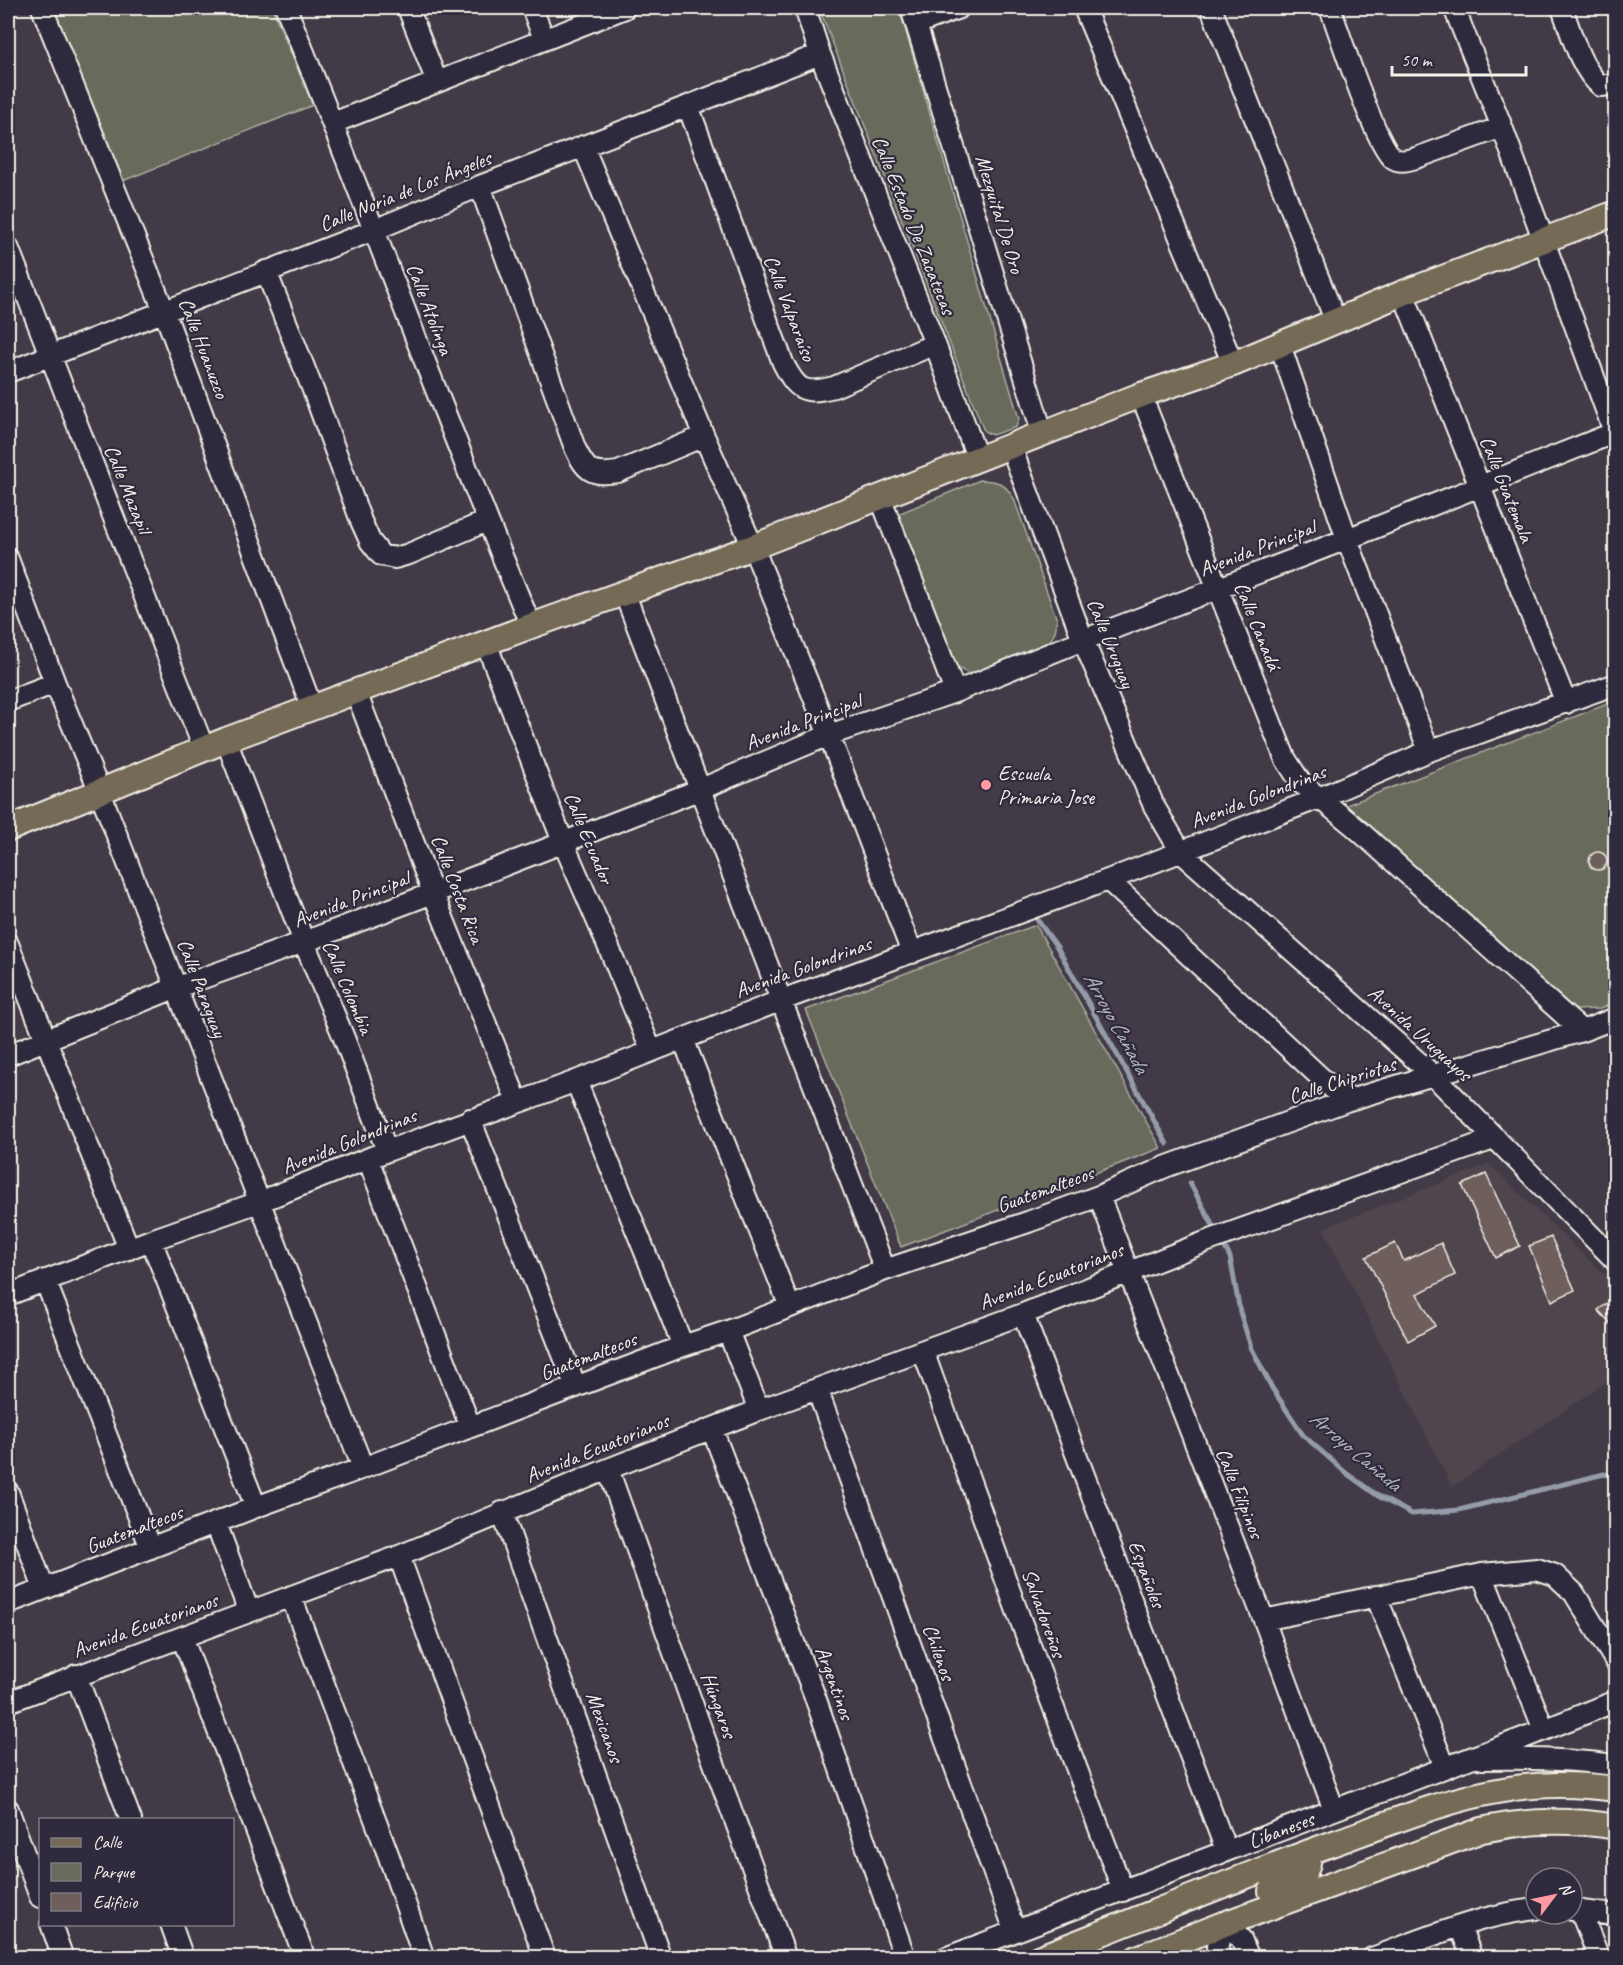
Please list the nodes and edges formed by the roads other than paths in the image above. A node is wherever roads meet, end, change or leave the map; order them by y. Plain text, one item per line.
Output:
1 (42, 8) edge
2 (286, 8) edge
3 (408, 8) edge
4 (532, 8) edge
5 (625, 8) edge
6 (805, 8) edge
7 (959, 8) edge
8 (1084, 8) edge
9 (1211, 8) edge
10 (1330, 8) edge
11 (1454, 8) edge
12 (1562, 8) edge
13 (913, 16) edge
14 (544, 39) junction
15 (820, 54) junction
16 (436, 82) junction
17 (1608, 85) edge
18 (688, 106) junction
19 (333, 123) junction
20 (1502, 128) junction
21 (583, 146) junction
22 (480, 186) junction
23 (1616, 213) edge
24 (374, 230) junction
25 (1542, 241) junction
26 (8, 249) edge
27 (266, 272) junction
28 (1403, 293) junction
29 (164, 310) junction
30 (1336, 322) junction
31 (935, 344) junction
32 (1280, 345) junction
33 (49, 356) junction
34 (1233, 364) junction
35 (8, 372) edge
36 (1142, 395) junction
37 (1615, 434) edge
38 (1043, 435) junction
39 (704, 436) junction
40 (1011, 447) junction
41 (978, 460) junction
42 (1480, 486) junction
43 (881, 498) junction
44 (487, 521) junction
45 (1347, 539) junction
46 (753, 547) junction
47 (8, 559) edge
48 (1217, 588) junction
49 (624, 592) junction
50 (531, 626) junction
51 (1083, 640) junction
52 (486, 643) junction
53 (55, 683) junction
54 (1616, 684) edge
55 (356, 692) junction
56 (955, 692) junction
57 (8, 701) edge
58 (1566, 703) junction
59 (312, 708) junction
60 (829, 735) junction
61 (226, 740) junction
62 (204, 749) junction
63 (1429, 752) junction
64 (701, 789) junction
65 (100, 792) junction
66 (1319, 798) junction
67 (8, 829) edge
68 (563, 842) junction
69 (1181, 852) junction
70 (1108, 880) junction
71 (433, 893) junction
72 (304, 942) junction
73 (8, 944) edge
74 (912, 953) junction
75 (176, 988) junction
76 (782, 1000) junction
77 (1616, 1018) edge
78 (1582, 1031) junction
79 (46, 1038) junction
80 (682, 1039) junction
81 (651, 1050) junction
82 (8, 1054) edge
83 (1434, 1076) junction
84 (576, 1081) junction
85 (517, 1101) junction
86 (1346, 1101) junction
87 (470, 1119) junction
88 (1496, 1138) junction
89 (387, 1151) junction
90 (368, 1159) junction
91 (1188, 1159) joint
92 (1099, 1196) junction
93 (259, 1202) junction
94 (151, 1240) junction
95 (129, 1249) junction
96 (1616, 1261) edge
97 (885, 1270) junction
98 (1128, 1272) junction
99 (45, 1280) junction
100 (8, 1294) edge
101 (790, 1307) junction
102 (1023, 1314) junction
103 (728, 1331) junction
104 (682, 1346) junction
105 (923, 1351) junction
106 (576, 1387) junction
107 (817, 1389) junction
108 (759, 1410) junction
109 (470, 1426) junction
110 (712, 1429) junction
111 (363, 1468) junction
112 (608, 1469) junction
113 (8, 1492) edge
114 (256, 1507) junction
115 (502, 1512) junction
116 (216, 1523) junction
117 (151, 1548) junction
118 (399, 1556) junction
119 (1482, 1574) junction
120 (44, 1589) junction
121 (291, 1596) junction
122 (1376, 1596) junction
123 (8, 1603) edge
124 (249, 1612) junction
125 (1264, 1620) junction
126 (182, 1637) junction
127 (1616, 1662) edge
128 (76, 1675) junction
129 (1616, 1701) edge
130 (8, 1702) edge
131 (1544, 1730) junction
132 (1464, 1760) junction
133 (1616, 1765) edge
134 (1445, 1767) junction
135 (1616, 1789) edge
136 (8, 1809) edge
137 (1334, 1810) junction
138 (130, 1818) edge
139 (1616, 1827) edge
140 (1226, 1850) junction
141 (1309, 1852) junction
142 (1123, 1891) junction
143 (39, 1894) edge
144 (1524, 1910) edge
145 (1584, 1911) edge
146 (1616, 1915) edge
147 (1224, 1923) junction
148 (1124, 1924) junction
149 (52, 1926) edge
150 (172, 1926) edge
151 (1460, 1926) junction
152 (1584, 1926) edge
153 (1015, 1931) junction
154 (63, 1958) edge
155 (183, 1958) edge
156 (305, 1958) edge
157 (424, 1958) edge
158 (545, 1958) edge
159 (661, 1958) edge
160 (786, 1958) edge
161 (905, 1958) edge
162 (945, 1958) edge
163 (1038, 1958) edge
164 (1137, 1958) edge
165 (1221, 1958) edge
166 (1249, 1958) edge
167 (1372, 1958) edge
168 (1472, 1958) edge
169 (1599, 1958) edge

1 - 29 street, Calle Huanuzco
2 - 19 street, Calle Atolinga
3 - 16 street
4 - 14 street
5 - 14 street
6 - 15 street, Calle Estado De Zacatecas
7 - 13 street
8 - 34 street
9 - 30 street
10 - 20 street
11 - 20 street
12 - 17 street
13 - 38 street, Mezquital De Oro
14 - 16 street
15 - 18 street, Calle Noria de Los Ángeles
15 - 31 street, Calle Estado De Zacatecas
16 - 19 street
18 - 21 street, Calle Noria de Los Ángeles
18 - 31 street, Calle Valparaíso
19 - 24 street, Calle Atolinga
20 - 25 street
21 - 22 street, Calle Noria de Los Ángeles
21 - 39 street
22 - 24 street, Calle Noria de Los Ángeles
22 - 39 street
23 - 25 main road
24 - 27 street, Calle Noria de Los Ángeles
24 - 44 street, Calle Atolinga
25 - 28 main road
25 - 37 street
26 - 33 street, Calle Mazapil
27 - 29 street, Calle Noria de Los Ángeles
27 - 44 street
28 - 30 main road
28 - 42 street, Calle Guatemala
29 - 33 street, Calle Noria de Los Ángeles
29 - 59 street, Calle Huanuzco
30 - 32 main road
31 - 41 street, Calle Estado De Zacatecas
32 - 34 main road
32 - 45 street
33 - 35 street, Calle Noria de Los Ángeles
33 - 62 street, Calle Mazapil
34 - 36 main road
36 - 38 main road
36 - 48 street, Calle Canadá
37 - 42 street, Avenida Principal
38 - 40 main road
39 - 46 street
40 - 41 main road
40 - 51 street, Calle Uruguay
41 - 43 main road
42 - 45 street, Avenida Principal
42 - 58 street, Calle Guatemala
43 - 46 main road
43 - 56 street
44 - 50 street, Calle Atolinga
45 - 48 street, Avenida Principal
45 - 63 street
46 - 49 main road
46 - 60 street
47 - 53 street, Calle Paraguay
48 - 51 street, Avenida Principal
48 - 66 street, Calle Canadá
49 - 50 main road
49 - 64 street
50 - 52 main road
51 - 56 street, Avenida Principal
51 - 69 street, Calle Uruguay
52 - 55 main road
52 - 68 street, Calle Ecuador
53 - 57 street
53 - 65 street, Calle Paraguay
54 - 58 street, Avenida Golondrinas
55 - 59 main road
55 - 71 street, Calle Costa Rica
56 - 60 street, Avenida Principal
58 - 63 street, Avenida Golondrinas
59 - 61 main road
60 - 64 street, Avenida Principal
60 - 74 street
61 - 62 main road
61 - 72 street, Calle Colombia
62 - 65 main road
63 - 66 street, Avenida Golondrinas
64 - 68 street, Avenida Principal
64 - 76 street
65 - 67 main road
65 - 75 street, Calle Paraguay
66 - 69 street, Avenida Golondrinas
66 - 78 street, Calle Canadá
68 - 71 street, Avenida Principal
68 - 81 street, Calle Ecuador
69 - 70 street, Avenida Golondrinas
69 - 83 street, Avenida Uruguayos
70 - 74 street, Avenida Golondrinas
70 - 86 street
71 - 72 street, Avenida Principal
71 - 85 street, Calle Costa Rica
72 - 75 street, Avenida Principal
72 - 89 street, Calle Colombia
73 - 79 street
74 - 76 street, Avenida Golondrinas
75 - 79 street, Avenida Principal
75 - 93 street, Calle Paraguay
76 - 80 street, Avenida Golondrinas
76 - 97 street
77 - 78 street, Calle Chipriotas
78 - 83 street, Calle Chipriotas
79 - 82 street, Avenida Principal
79 - 95 street
80 - 81 street, Avenida Golondrinas
80 - 101 street
81 - 84 street, Avenida Golondrinas
83 - 86 street, Calle Chipriotas
83 - 88 street, Avenida Uruguayos
84 - 85 street, Avenida Golondrinas
84 - 104 street
85 - 87 street, Avenida Golondrinas
86 - 91 street, Calle Chipriotas
87 - 89 street, Avenida Golondrinas
87 - 106 street
88 - 96 street, Avenida Uruguayos
88 - 98 street, Avenida Ecuatorianos
89 - 90 street, Avenida Golondrinas
90 - 93 street, Avenida Golondrinas
90 - 109 street
91 - 92 street, Guatemaltecos
92 - 97 street, Guatemaltecos
92 - 98 street, Calle Filipinos
93 - 94 street, Avenida Golondrinas
93 - 111 street, Calle Paraguay
94 - 95 street, Avenida Golondrinas
94 - 114 street
95 - 99 street, Avenida Golondrinas
97 - 101 street, Guatemaltecos
98 - 102 street, Avenida Ecuatorianos
98 - 125 street, Calle Filipinos
99 - 100 street, Avenida Golondrinas
99 - 117 street
101 - 103 street, Guatemaltecos
102 - 105 street, Avenida Ecuatorianos
102 - 140 street, Españoles
103 - 104 street, Guatemaltecos
103 - 108 street
104 - 106 street, Guatemaltecos
105 - 107 street, Avenida Ecuatorianos
105 - 142 street, Salvadoreños
106 - 109 street, Guatemaltecos
107 - 108 street, Avenida Ecuatorianos
107 - 153 street, Chilenos
108 - 110 street, Avenida Ecuatorianos
109 - 111 street, Guatemaltecos
110 - 112 street, Avenida Ecuatorianos
110 - 161 street, Argentinos
111 - 114 street, Guatemaltecos
112 - 115 street, Avenida Ecuatorianos
112 - 160 street, Húngaros
113 - 120 street
114 - 116 street, Guatemaltecos
115 - 118 street, Avenida Ecuatorianos
115 - 159 street, Mexicanos
116 - 117 street, Guatemaltecos
116 - 124 street
117 - 120 street, Guatemaltecos
118 - 121 street, Avenida Ecuatorianos
118 - 158 street
119 - 122 street
119 - 127 street
119 - 131 street
120 - 123 street, Guatemaltecos
121 - 124 street, Avenida Ecuatorianos
121 - 157 street
122 - 125 street
122 - 134 street
124 - 126 street, Avenida Ecuatorianos
125 - 137 street, Calle Filipinos
126 - 128 street, Avenida Ecuatorianos
126 - 156 street
128 - 130 street, Avenida Ecuatorianos
128 - 138 street
129 - 131 street, Libaneses
131 - 132 street, Libaneses
132 - 133 street
132 - 134 street, Libaneses
134 - 137 street, Libaneses
135 - 141 main road, Libaneses
136 - 143 street
137 - 140 street, Libaneses
139 - 147 main road
140 - 142 street, Libaneses
141 - 147 main road
141 - 148 main road, Libaneses
142 - 153 street, Libaneses
144 - 151 street
145 - 146 street
147 - 148 main road
147 - 164 main road
147 - 165 street
147 - 166 street
148 - 163 main road, Libaneses
149 - 154 street
150 - 155 street
151 - 167 street
151 - 168 street
152 - 169 street
153 - 162 street, Libaneses

